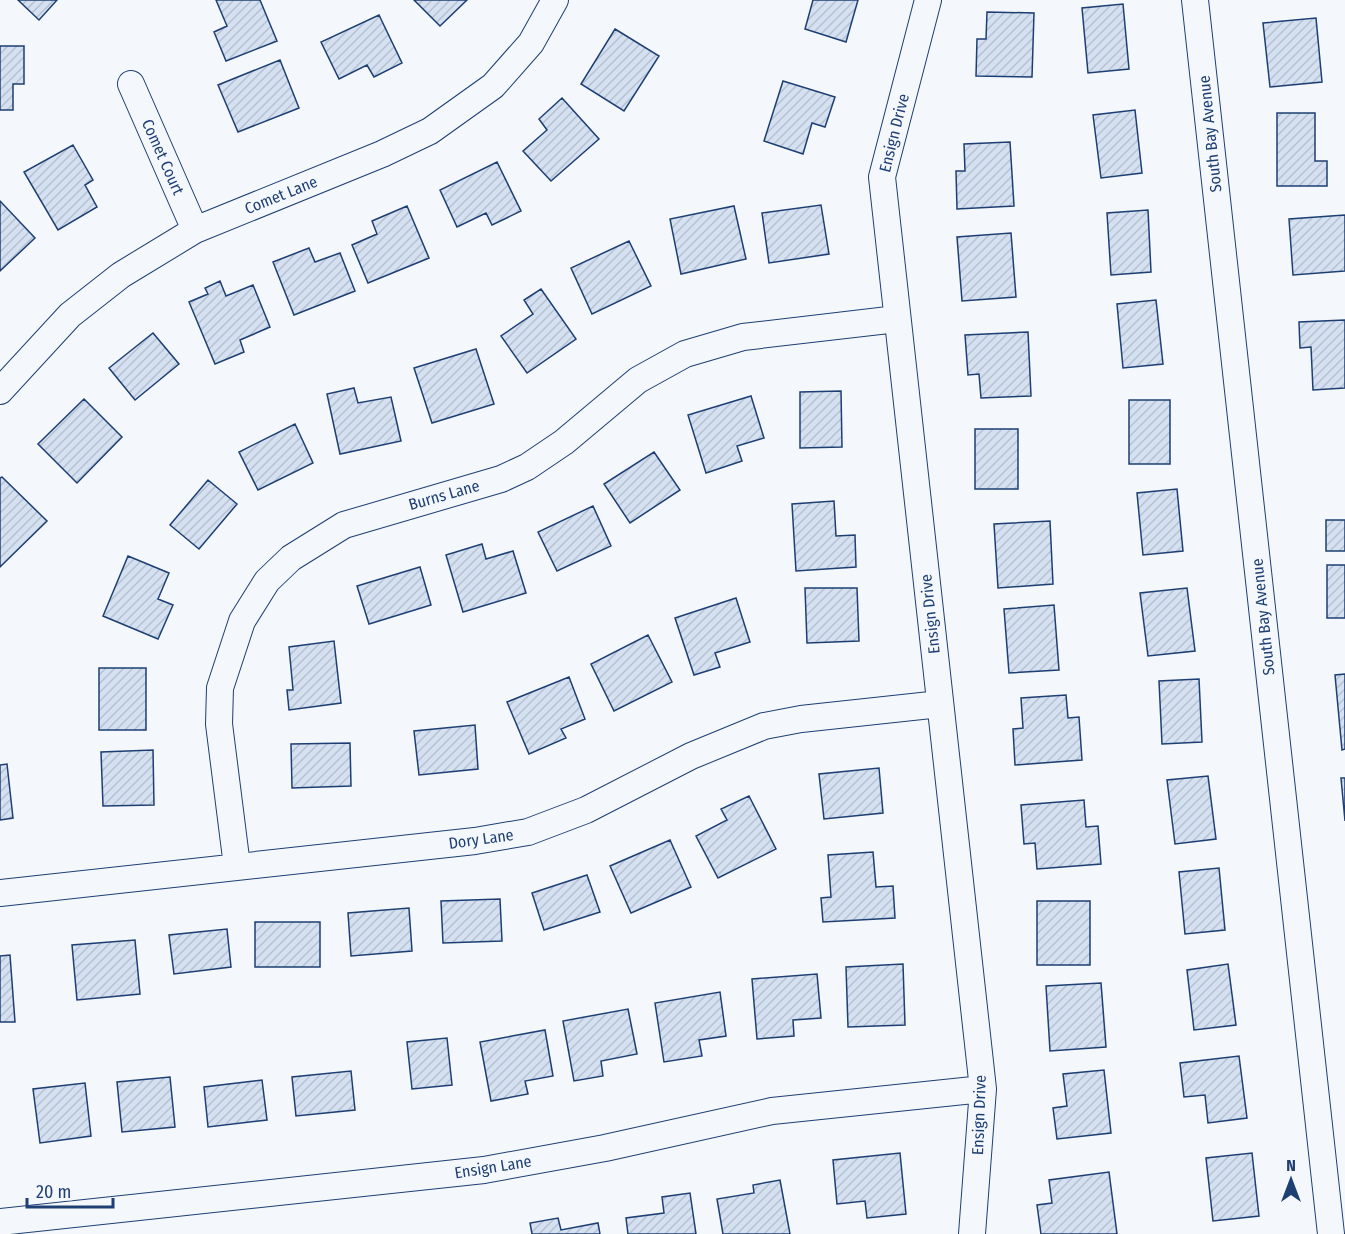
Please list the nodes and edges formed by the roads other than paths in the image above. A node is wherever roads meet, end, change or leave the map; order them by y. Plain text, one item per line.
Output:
1 (555, 0) edge
2 (928, 0) edge
3 (1195, 0) edge
4 (131, 84) dead end
5 (195, 230) junction
6 (897, 319) junction
7 (0, 390) edge
8 (940, 704) junction
9 (237, 866) junction
10 (0, 894) edge
11 (983, 1089) junction
12 (0, 1222) edge
13 (972, 1234) edge
14 (1331, 1234) edge

1 - 5 street, Comet Lane
2 - 6 street, Ensign Drive
3 - 14 street, South Bay Avenue
4 - 5 street, Comet Court
5 - 7 street, Comet Lane
6 - 8 street, Ensign Drive
6 - 9 street, Burns Lane
8 - 9 street, Dory Lane
8 - 11 street, Ensign Drive
9 - 10 street, Dory Lane
11 - 12 street, Ensign Lane
11 - 13 street, Ensign Drive

